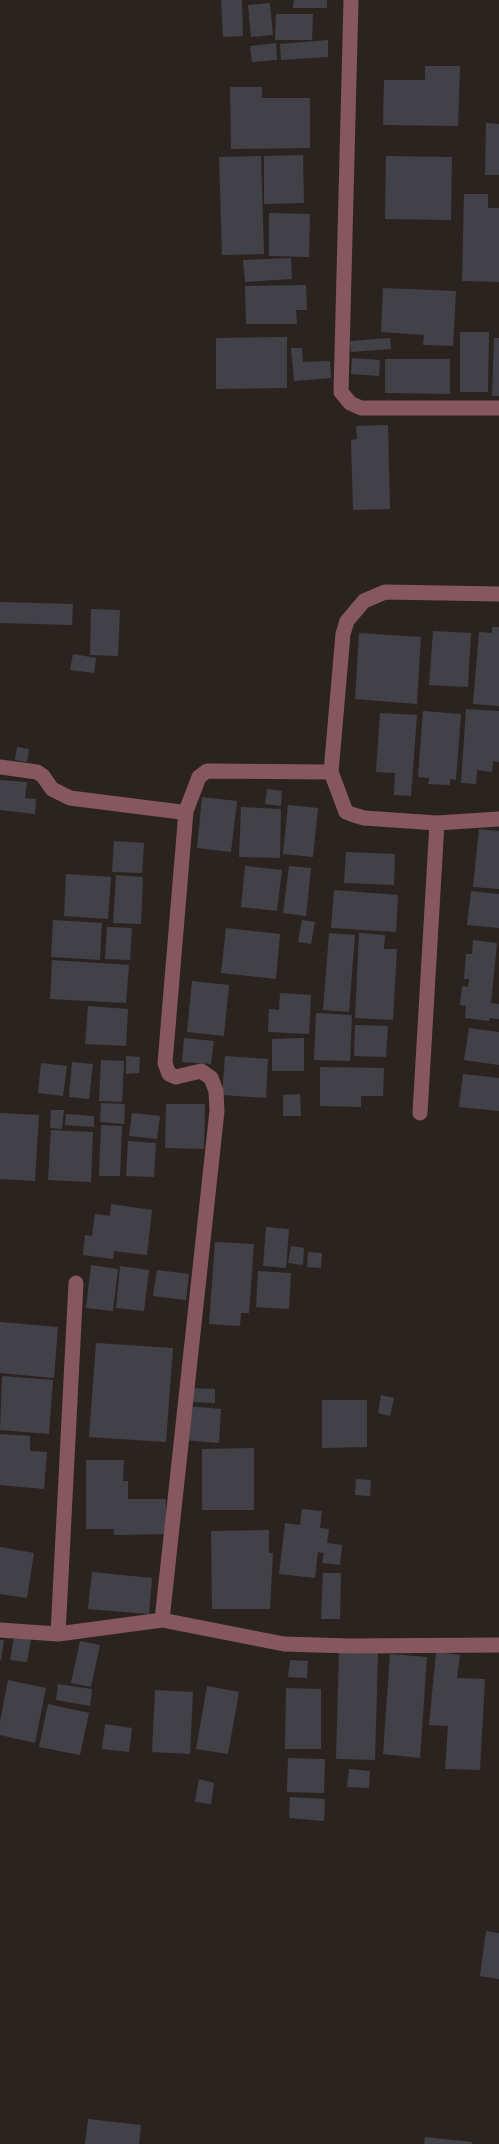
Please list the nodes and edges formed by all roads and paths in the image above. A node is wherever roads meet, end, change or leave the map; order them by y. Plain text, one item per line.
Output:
1 (351, 0) edge
2 (499, 408) edge
3 (499, 594) edge
4 (0, 767) edge
5 (331, 772) junction
6 (186, 811) junction
7 (499, 819) edge
8 (437, 823) junction
9 (420, 1113) dead end
10 (76, 1283) dead end
11 (162, 1620) junction
12 (0, 1630) edge
13 (58, 1634) junction
14 (499, 1645) edge

1 - 2 street
3 - 5 street
4 - 6 street
5 - 6 street
5 - 8 street
6 - 11 street
7 - 8 street
8 - 9 street
10 - 13 street
11 - 13 street
11 - 14 street
12 - 13 street

